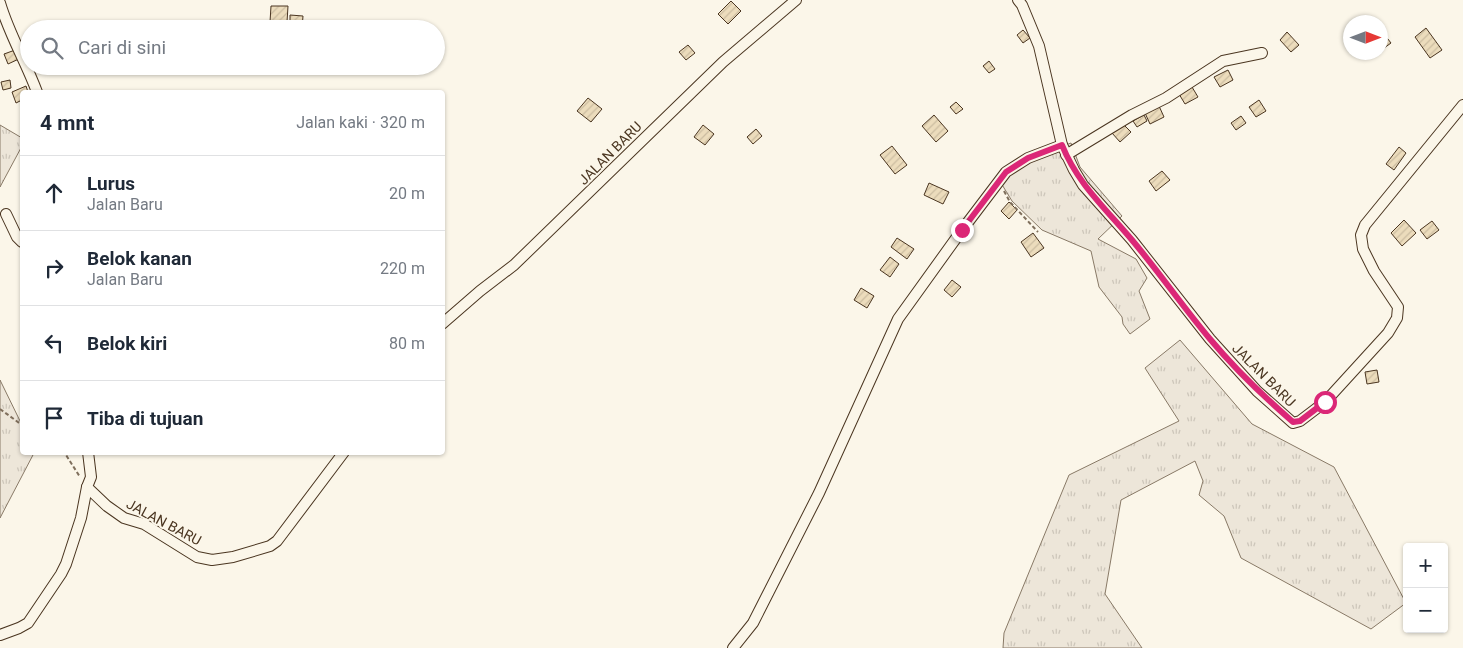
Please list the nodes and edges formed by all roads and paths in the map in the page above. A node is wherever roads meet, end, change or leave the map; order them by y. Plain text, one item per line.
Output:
1 (796, 0) edge
2 (1018, 0) edge
3 (0, 3) edge
4 (20, 52) edge
5 (1262, 53) dead end
6 (31, 75) edge
7 (36, 90) edge
8 (1463, 105) edge
9 (1062, 145) junction
10 (1066, 155) junction
11 (998, 183) junction
12 (6, 214) dead end
13 (1038, 232) dead end
14 (20, 240) edge
15 (445, 321) edge
16 (0, 409) edge
17 (20, 424) edge
18 (66, 455) edge
19 (88, 455) edge
20 (342, 455) edge
21 (88, 487) junction
22 (0, 634) edge
23 (733, 648) edge

1 - 15 street, JALAN BARU
2 - 9 street, JALAN BARU
3 - 4 street
5 - 10 street
6 - 7 street
8 - 10 street, JALAN BARU
9 - 10 street, JALAN BARU
9 - 11 street
11 - 13 path
11 - 23 street
12 - 14 street
16 - 17 path
18 - 21 path
19 - 21 street
20 - 21 street, JALAN BARU
21 - 22 street

